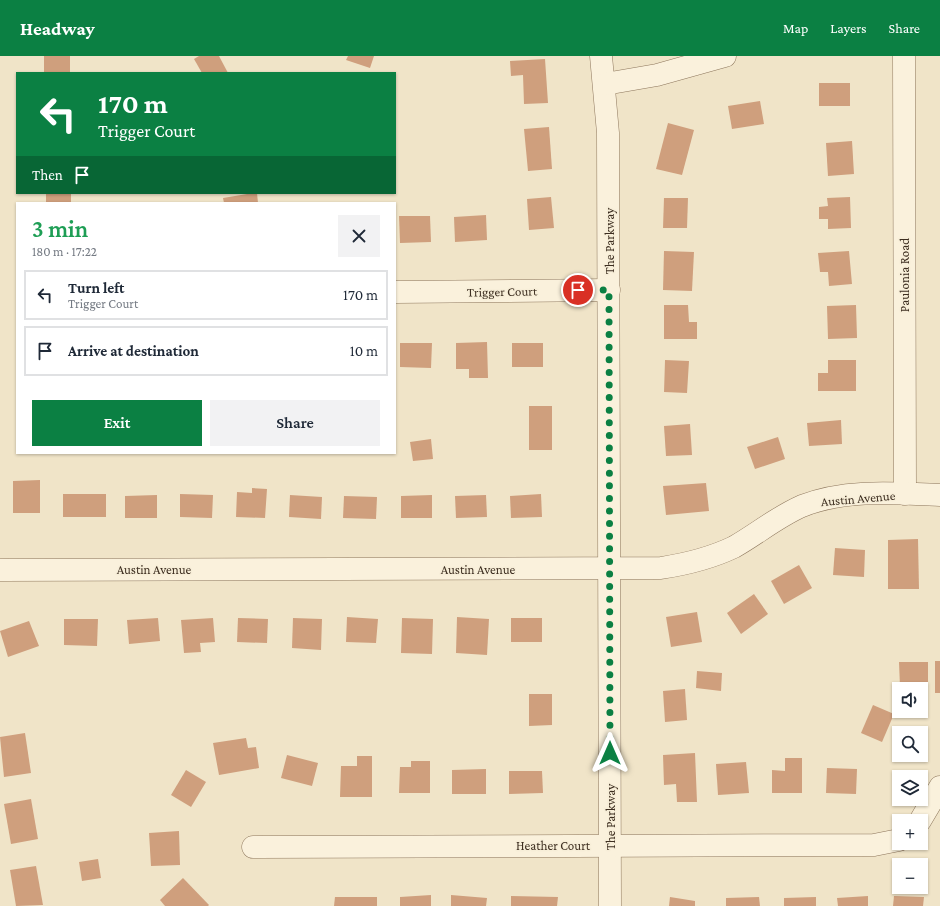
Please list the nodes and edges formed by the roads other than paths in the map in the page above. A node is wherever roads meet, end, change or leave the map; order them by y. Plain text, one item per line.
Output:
1 (601, 56) edge
2 (725, 56) edge
3 (904, 56) edge
4 (604, 84) junction
5 (609, 290) junction
6 (396, 292) edge
7 (905, 494) junction
8 (940, 495) edge
9 (610, 568) junction
10 (0, 570) edge
11 (940, 787) edge
12 (924, 814) edge
13 (892, 841) edge
14 (610, 845) junction
15 (254, 847) dead end
16 (610, 906) edge

1 - 4 street, The Parkway
2 - 4 street
3 - 7 street, Paulonia Road
4 - 5 street, The Parkway
5 - 6 street, Trigger Court
5 - 9 street, The Parkway
7 - 8 street, Austin Avenue
7 - 9 street, Austin Avenue
9 - 10 street, Austin Avenue
9 - 14 street, The Parkway
11 - 12 street
13 - 14 street, Heather Court
14 - 15 street, Heather Court
14 - 16 street, The Parkway

